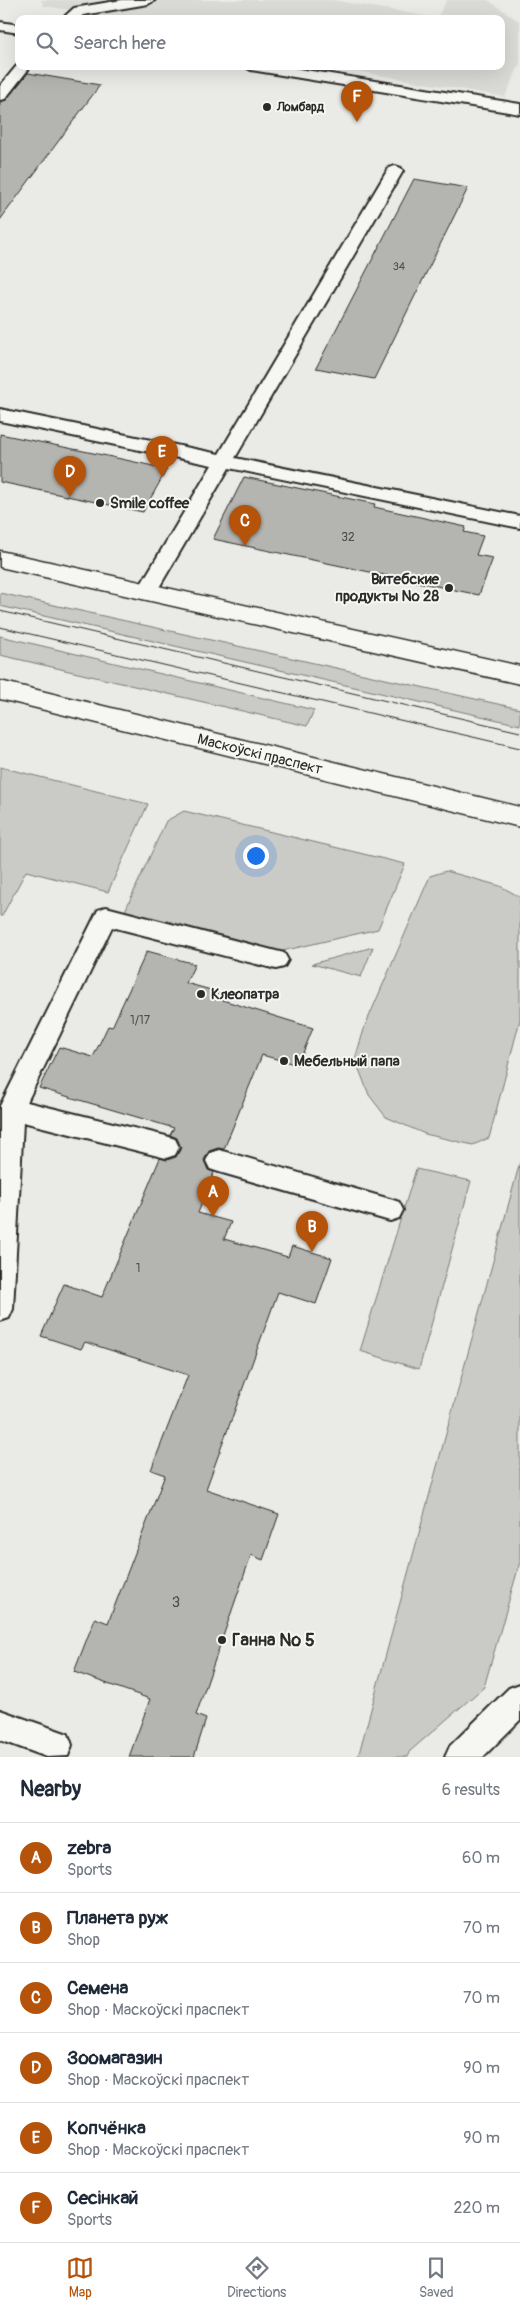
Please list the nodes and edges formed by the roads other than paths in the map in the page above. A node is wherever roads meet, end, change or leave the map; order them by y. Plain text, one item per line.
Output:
1 (148, 0) edge
2 (73, 15) edge
3 (0, 26) edge
4 (15, 28) edge
5 (21, 70) edge
6 (276, 70) edge
7 (0, 96) edge
8 (520, 109) edge
9 (395, 171) dead end
10 (0, 415) edge
11 (224, 461) junction
12 (520, 522) edge
13 (0, 560) edge
14 (147, 591) junction
15 (520, 675) edge
16 (0, 690) edge
17 (489, 810) junction
18 (520, 817) edge
19 (520, 822) edge
20 (276, 960) dead end
21 (11, 1109) junction
22 (166, 1146) dead end
23 (219, 1161) dead end
24 (390, 1210) dead end
25 (0, 1309) edge
26 (520, 1699) edge
27 (0, 1725) edge
28 (57, 1745) dead end
29 (461, 1757) edge

1 - 2 lane
3 - 4 lane
5 - 7 lane
6 - 8 lane
9 - 11 lane
10 - 11 lane
11 - 12 lane
11 - 14 lane
13 - 14 main road
14 - 15 main road
16 - 17 main road, Маскоўскі праспект
17 - 18 main road, Маскоўскі праспект
17 - 19 main road
20 - 21 lane
21 - 22 lane
21 - 25 lane
23 - 24 lane
26 - 29 lane
27 - 28 lane

